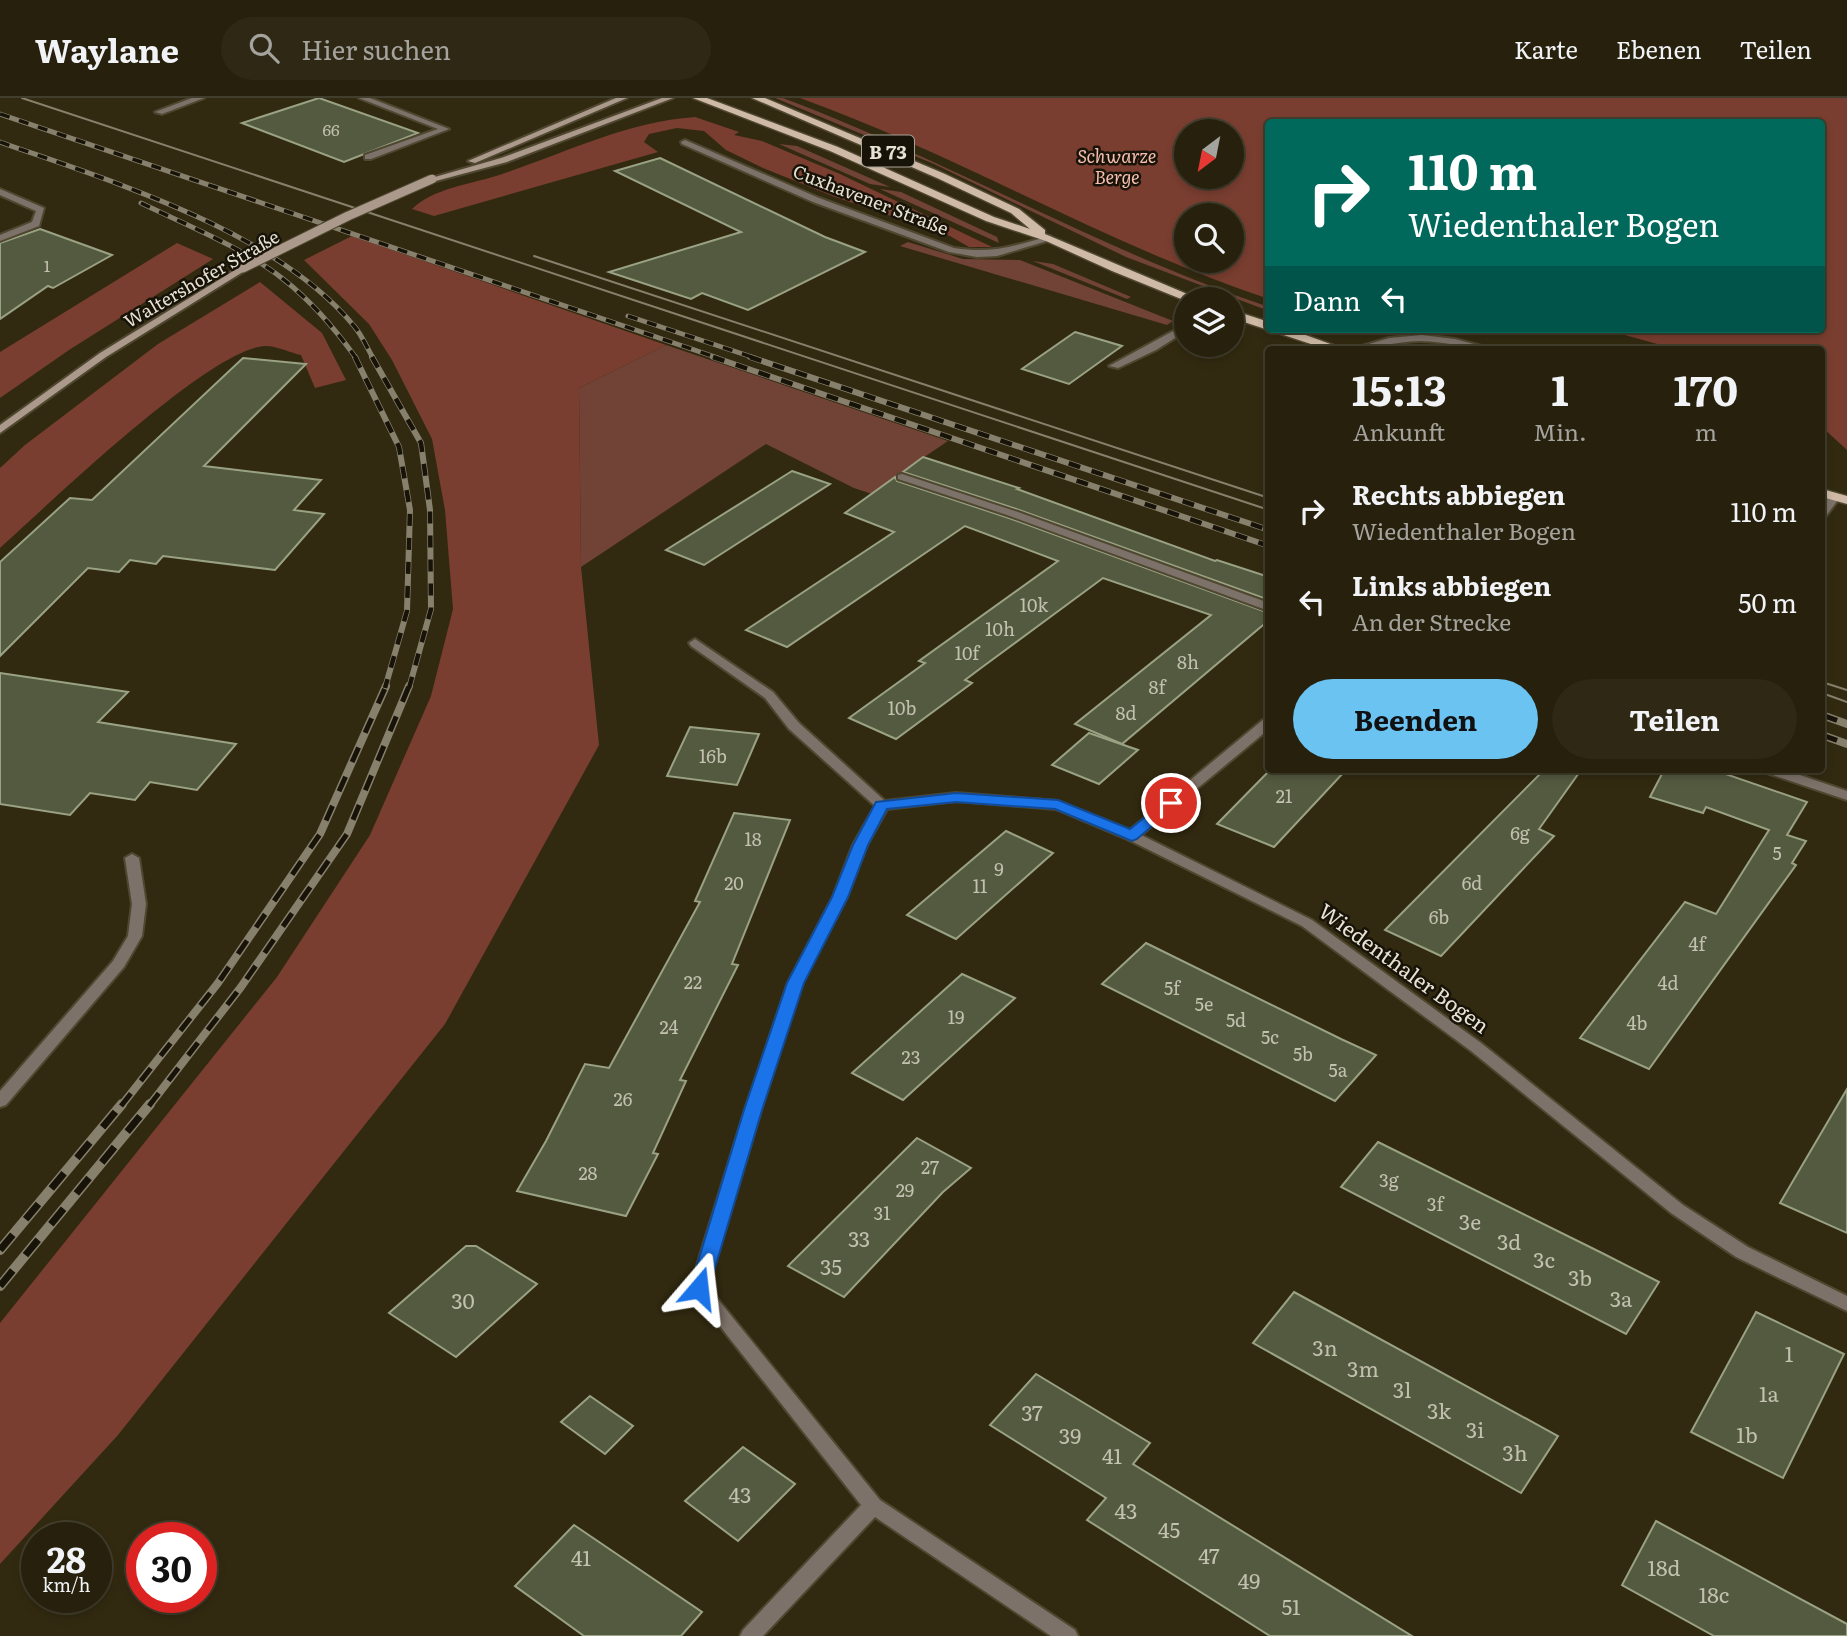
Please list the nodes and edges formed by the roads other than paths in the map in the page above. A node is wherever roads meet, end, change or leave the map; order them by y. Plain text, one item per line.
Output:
1 (200, 98) edge
2 (363, 98) edge
3 (623, 98) edge
4 (669, 98) edge
5 (698, 98) edge
6 (757, 98) edge
7 (159, 112) dead end
8 (685, 142) dead end
9 (368, 157) dead end
10 (432, 179) junction
11 (0, 192) edge
12 (0, 238) edge
13 (1050, 239) junction
14 (1174, 292) edge
15 (1244, 318) edge
16 (1265, 325) edge
17 (1289, 333) edge
18 (1174, 335) edge
19 (1329, 346) edge
20 (1365, 346) edge
21 (1477, 346) edge
22 (1114, 366) dead end
23 (0, 430) edge
24 (902, 477) dead end
25 (1265, 606) edge
26 (695, 643) dead end
27 (1265, 725) edge
28 (1781, 773) edge
29 (1847, 796) edge
30 (882, 805) junction
31 (1132, 836) junction
32 (132, 858) dead end
33 (0, 1101) edge
34 (1847, 1304) edge
35 (873, 1506) junction
36 (750, 1636) edge
37 (1069, 1636) edge

1 - 7 street
2 - 9 street
3 - 10 main road, Waltershofer Straße
4 - 10 main road, Waltershofer Straße
5 - 13 main road, Cuxhavener Straße / B 73
6 - 13 main road, Cuxhavener Straße / B 73
8 - 13 street, Cuxhavener Straße
10 - 23 main road, Waltershofer Straße, bridge
11 - 12 street
13 - 14 main road, Cuxhavener Straße / B 73
15 - 16 main road
17 - 19 main road
18 - 22 street
20 - 21 street
24 - 25 street
26 - 30 street
27 - 31 street
28 - 29 street
30 - 31 street, Wiedenthaler Bogen
30 - 35 street
31 - 34 street, Wiedenthaler Bogen
32 - 33 street
35 - 36 street
35 - 37 street

